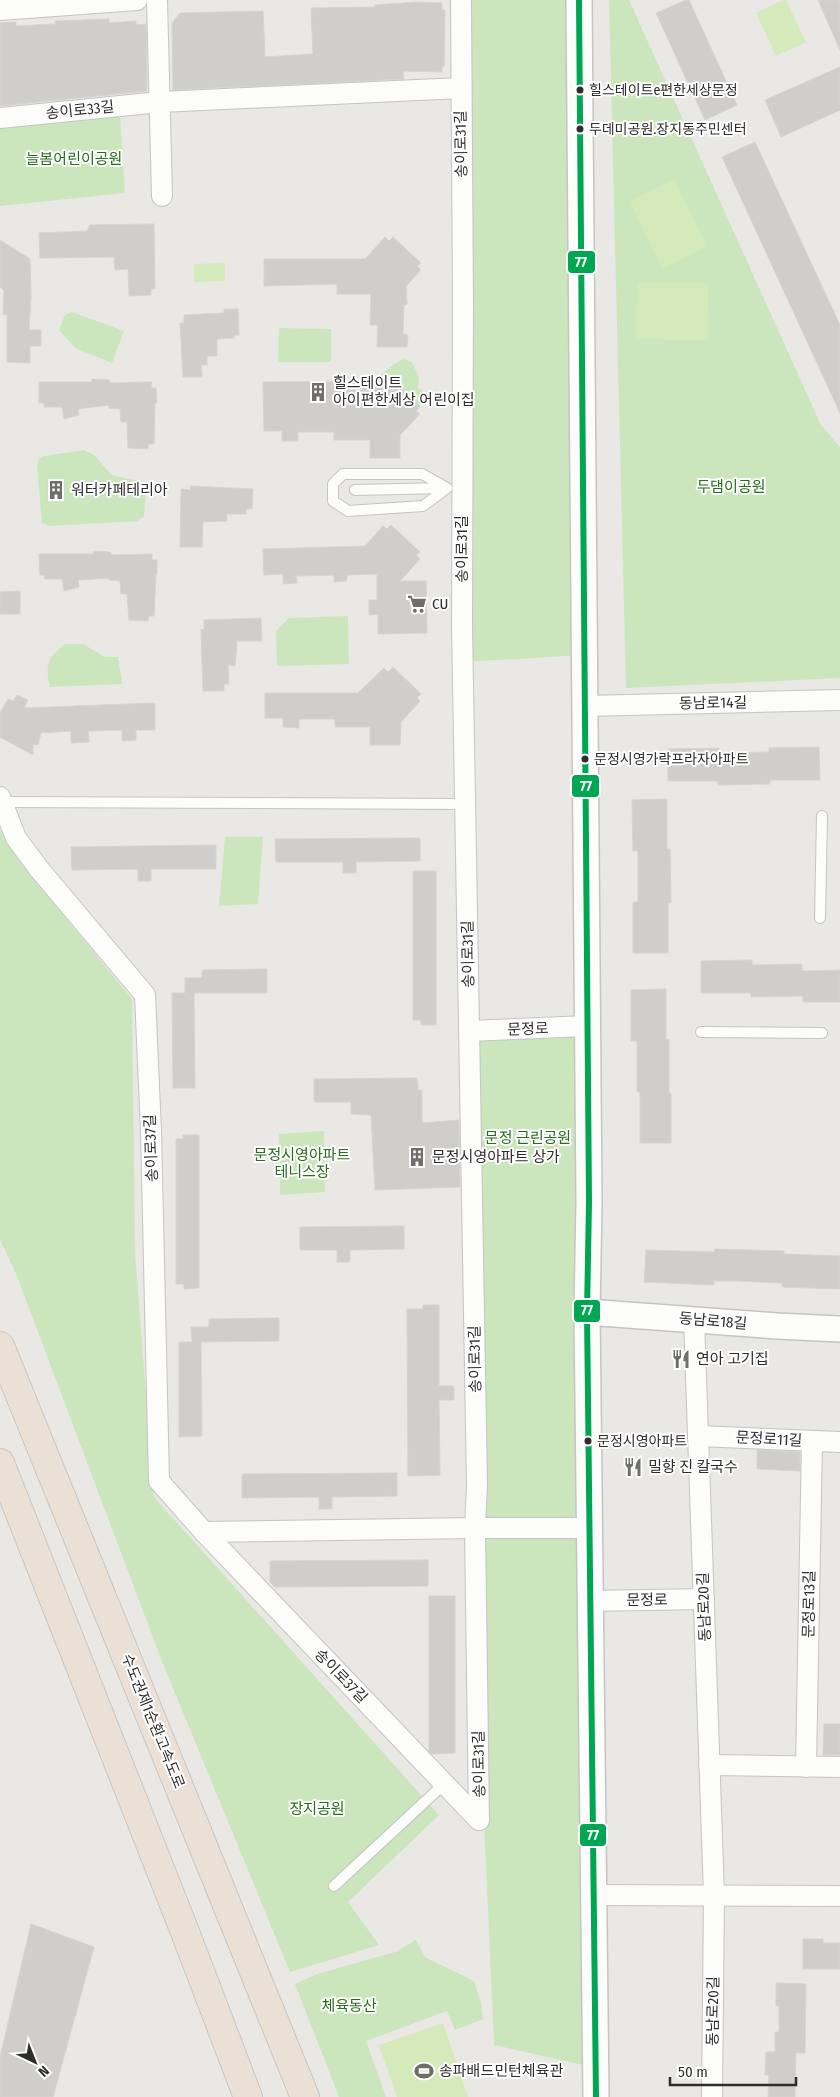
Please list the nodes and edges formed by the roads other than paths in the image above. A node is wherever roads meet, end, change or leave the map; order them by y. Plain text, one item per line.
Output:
1 (136, 0) edge
2 (157, 0) edge
3 (461, 0) edge
4 (579, 0) edge
5 (0, 10) edge
6 (461, 88) junction
7 (160, 102) junction
8 (0, 118) edge
9 (162, 196) dead end
10 (455, 488) junction
11 (355, 490) dead end
12 (840, 700) edge
13 (585, 706) junction
14 (1, 800) edge
15 (465, 804) junction
16 (822, 816) dead end
17 (820, 918) dead end
18 (587, 1026) junction
19 (469, 1031) junction
20 (701, 1032) dead end
21 (822, 1033) dead end
22 (586, 1312) junction
23 (694, 1319) junction
24 (840, 1328) edge
25 (0, 1346) edge
26 (698, 1436) junction
27 (812, 1441) junction
28 (840, 1442) edge
29 (0, 1463) edge
30 (476, 1528) junction
31 (589, 1528) junction
32 (204, 1532) junction
33 (704, 1599) junction
34 (590, 1601) junction
35 (709, 1766) junction
36 (806, 1767) junction
37 (840, 1767) edge
38 (444, 1784) junction
39 (479, 1820) joint
40 (334, 1886) dead end
41 (594, 1895) junction
42 (714, 1895) junction
43 (840, 1896) edge
44 (186, 1932) junction
45 (248, 2097) edge
46 (256, 2097) edge
47 (305, 2097) edge
48 (596, 2097) edge
49 (712, 2097) edge

1 - 5 street
2 - 7 street
3 - 6 street, 송이로31길
4 - 13 street
6 - 7 street, 송이로31길
6 - 10 street, 송이로31길
7 - 8 street, 송이로33길
7 - 9 street
10 - 10 lane
10 - 11 lane
10 - 15 street, 송이로31길
12 - 13 street, 동남로14길
13 - 18 street
14 - 15 lane
14 - 32 street, 송이로37길
15 - 19 street, 송이로31길
16 - 17 lane
18 - 19 street, 문정로
18 - 22 street
19 - 30 street, 송이로31길
20 - 21 lane
22 - 23 street, 동남로18길
22 - 31 street
23 - 24 street, 동남로18길
23 - 26 street, 동남로20길
25 - 47 highway, 수도권제1순환고속도로
26 - 27 street, 문정로11길
26 - 33 street, 동남로20길
27 - 28 street, 문정로11길
27 - 36 street, 문정로13길
29 - 44 highway
30 - 31 street
30 - 32 street
30 - 39 street, 송이로31길
31 - 34 street
32 - 38 street, 송이로37길
33 - 34 street, 문정로
33 - 35 street, 동남로20길
34 - 41 street
35 - 36 street
35 - 42 street, 동남로20길
36 - 37 street
38 - 39 street, 송이로37길
38 - 40 lane
41 - 42 street
41 - 48 street
42 - 43 street
42 - 49 street, 동남로20길
44 - 45 highway
44 - 46 highway

